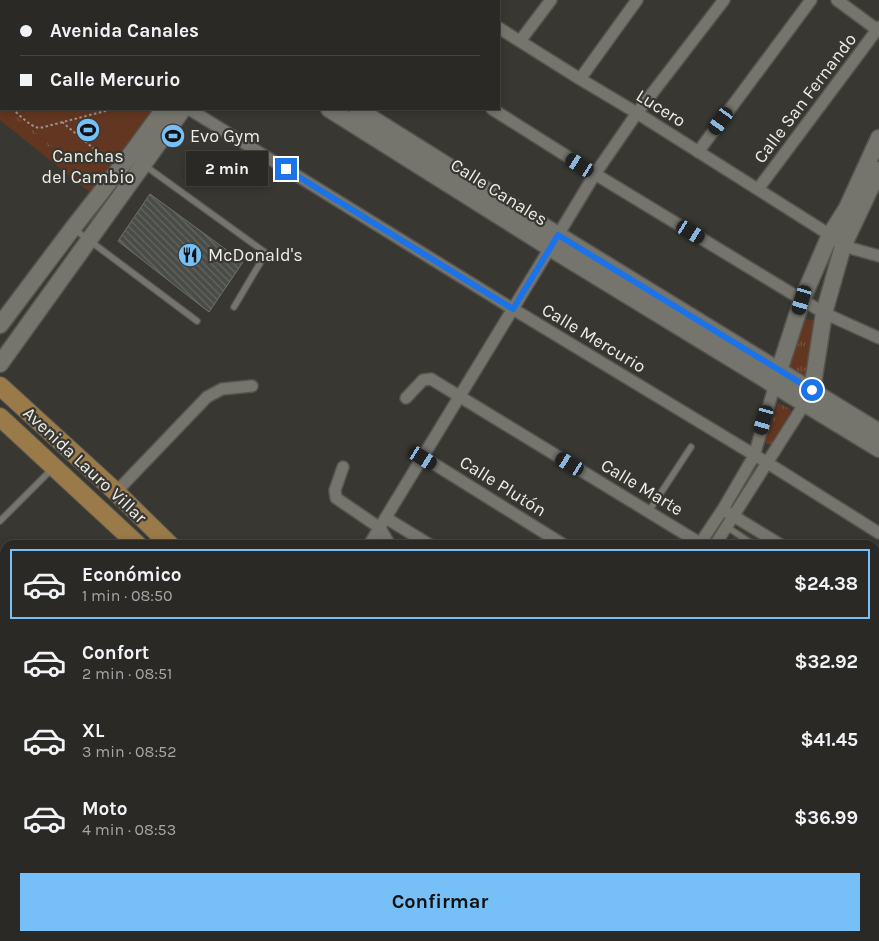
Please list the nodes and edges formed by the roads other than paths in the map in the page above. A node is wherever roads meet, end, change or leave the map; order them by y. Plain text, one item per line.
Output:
1 (551, 0) edge
2 (637, 0) edge
3 (724, 0) edge
4 (811, 0) edge
5 (836, 0) edge
6 (500, 29) edge
7 (878, 29) edge
8 (520, 41) junction
9 (580, 79) junction
10 (163, 110) edge
11 (182, 110) edge
12 (191, 110) edge
13 (331, 110) edge
14 (358, 110) edge
15 (494, 110) edge
16 (637, 113) junction
17 (879, 139) edge
18 (698, 152) junction
19 (137, 159) junction
20 (879, 170) edge
21 (595, 174) junction
22 (758, 189) junction
23 (72, 228) junction
24 (830, 234) junction
25 (89, 240) junction
26 (554, 241) junction
27 (844, 246) junction
28 (879, 256) edge
29 (802, 300) junction
30 (234, 308) dead end
31 (513, 309) junction
32 (824, 314) junction
33 (197, 321) dead end
34 (0, 325) edge
35 (879, 338) edge
36 (0, 364) edge
37 (777, 378) junction
38 (0, 386) edge
39 (252, 386) dead end
40 (808, 396) junction
41 (460, 397) junction
42 (406, 398) dead end
43 (0, 417) edge
44 (879, 432) edge
45 (691, 447) dead end
46 (879, 449) edge
47 (754, 456) junction
48 (423, 458) junction
49 (766, 462) junction
50 (54, 467) junction
51 (343, 467) dead end
52 (116, 492) junction
53 (723, 508) junction
54 (648, 511) junction
55 (734, 515) junction
56 (0, 520) edge
57 (383, 523) junction
58 (727, 527) junction
59 (879, 533) edge
60 (133, 540) edge
61 (165, 540) edge
62 (373, 540) edge
63 (388, 540) edge
64 (419, 540) edge
65 (556, 540) edge
66 (695, 540) edge
67 (703, 540) edge
68 (718, 540) edge
69 (746, 540) edge
70 (773, 540) edge

1 - 8 street
2 - 9 street
3 - 16 street
4 - 18 street
5 - 7 street
6 - 8 street, Lucero
7 - 22 street, Calle San Fernando
8 - 9 street, Lucero
9 - 16 street, Lucero
10 - 19 main road
11 - 19 main road
12 - 31 street, Calle Mercurio
13 - 26 main road, Calle Canales
14 - 26 main road, Calle Canales
15 - 21 street
16 - 18 street, Lucero
16 - 21 street
17 - 24 main road
18 - 22 street, Lucero
19 - 23 main road
19 - 25 main road
19 - 30 lane
20 - 27 main road
21 - 26 street
21 - 29 street
22 - 24 street, Lucero
23 - 25 lane
23 - 34 main road
24 - 27 street, Lucero
24 - 29 main road
25 - 33 lane
25 - 36 main road
26 - 31 street
26 - 37 main road, Calle Canales
27 - 28 street
27 - 32 main road
29 - 32 street
29 - 37 main road
31 - 41 street
31 - 47 street, Calle Mercurio
32 - 35 street
32 - 40 main road
37 - 40 main road, Calle Canales
37 - 47 street
38 - 52 main road, Avenida Lauro Villar
39 - 52 street
40 - 44 main road
40 - 46 main road, Calle Canales
40 - 49 street
41 - 42 street, Calle Marte
41 - 48 street
41 - 54 street, Calle Marte
43 - 50 main road, Avenida Lauro Villar
45 - 54 lane
47 - 49 street, Calle Mercurio
47 - 53 street
48 - 57 street
48 - 65 street, Calle Plutón
49 - 55 street
49 - 59 street, Calle Mercurio
50 - 56 lane
50 - 60 main road, Avenida Lauro Villar
51 - 57 street
52 - 61 main road, Avenida Lauro Villar
53 - 55 street
53 - 67 street
54 - 66 street, Calle Marte
55 - 58 street
55 - 70 street
57 - 62 street
57 - 63 street
57 - 64 street
58 - 68 street
58 - 69 lane

